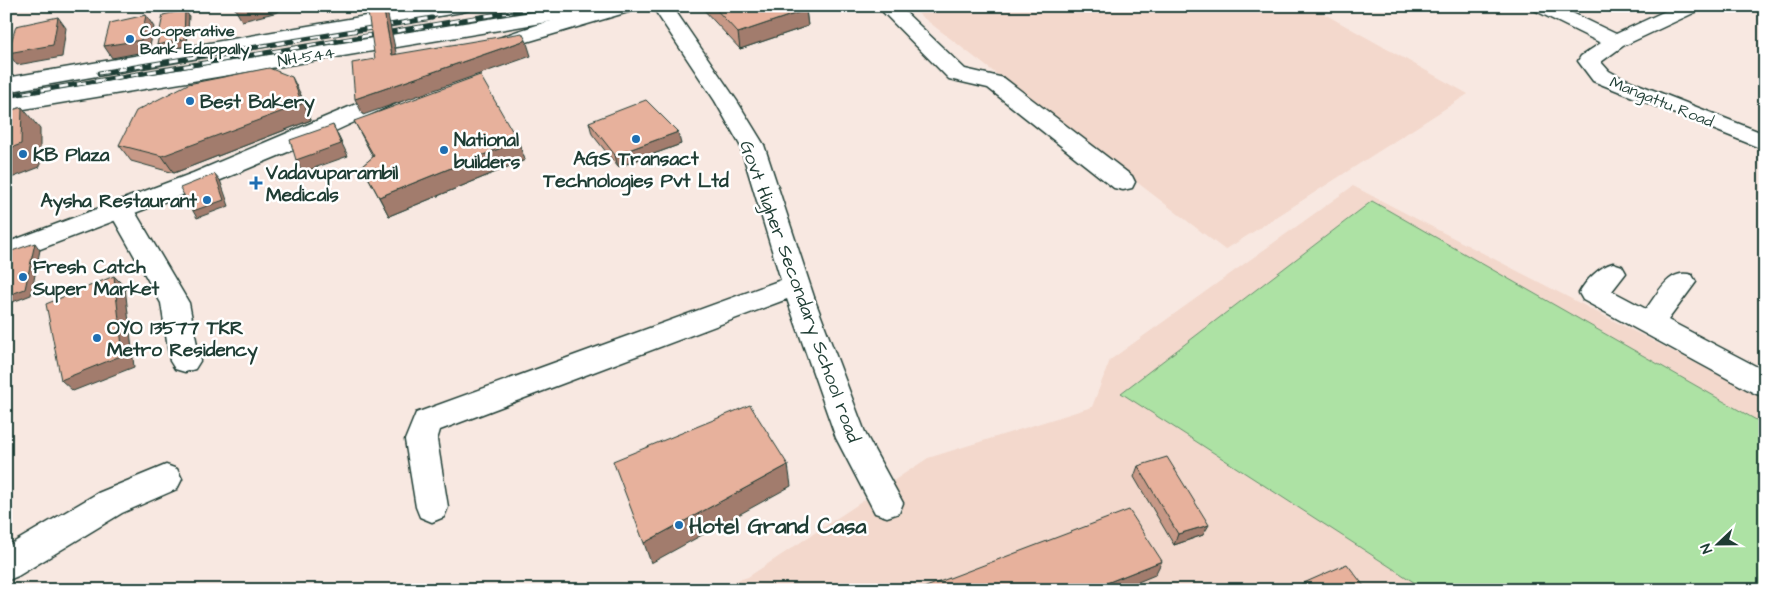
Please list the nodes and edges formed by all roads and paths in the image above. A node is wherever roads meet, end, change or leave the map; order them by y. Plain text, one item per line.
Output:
1 (462, 6) edge
2 (607, 6) edge
3 (628, 6) edge
4 (662, 6) edge
5 (887, 6) edge
6 (1541, 6) edge
7 (1693, 6) edge
8 (1616, 42) junction
9 (470, 59) edge
10 (416, 84) edge
11 (6, 85) edge
12 (6, 106) edge
13 (1765, 143) edge
14 (1123, 182) dead end
15 (122, 211) junction
16 (6, 253) edge
17 (1613, 273) dead end
18 (1682, 282) dead end
19 (796, 285) junction
20 (1650, 323) junction
21 (185, 361) dead end
22 (1765, 385) edge
23 (166, 479) dead end
24 (887, 503) dead end
25 (432, 507) dead end
26 (6, 565) edge

1 - 11 street, NH-544
2 - 12 street, NH-544
3 - 9 street
4 - 19 street, Govt Higher Secondary School road
5 - 14 street
6 - 8 street
7 - 8 street
8 - 13 street, Mangattu Road
10 - 15 street
15 - 16 street
15 - 21 street
17 - 20 street
18 - 20 street
19 - 24 street, Govt Higher Secondary School road
19 - 25 street
20 - 22 street
23 - 26 street

